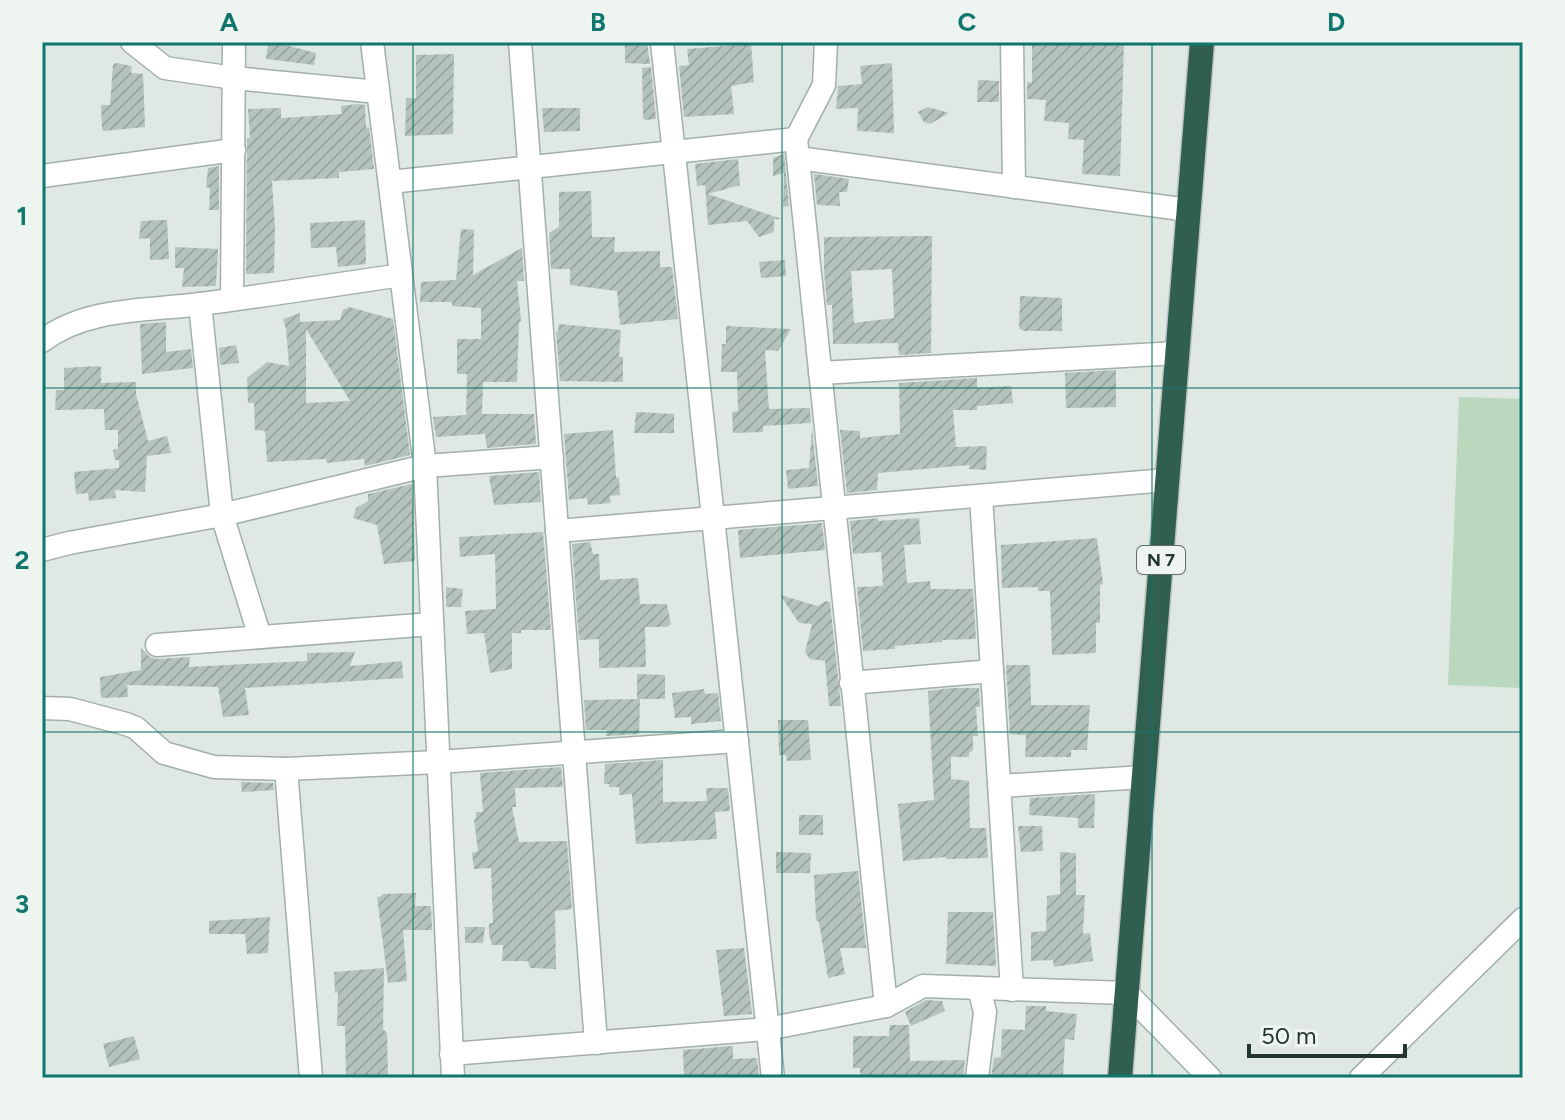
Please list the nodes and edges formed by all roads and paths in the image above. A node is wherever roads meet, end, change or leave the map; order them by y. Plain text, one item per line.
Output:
1 (132, 42) edge
2 (234, 42) edge
3 (372, 42) edge
4 (520, 42) edge
5 (662, 42) edge
6 (826, 42) edge
7 (1012, 42) edge
8 (1202, 42) edge
9 (234, 78) junction
10 (378, 92) junction
11 (797, 149) junction
12 (234, 150) junction
13 (674, 152) junction
14 (530, 168) junction
15 (42, 176) edge
16 (390, 182) junction
17 (1014, 187) junction
18 (1189, 210) junction
19 (401, 275) junction
20 (232, 299) junction
21 (200, 304) junction
22 (42, 341) edge
23 (1177, 353) junction
24 (820, 373) junction
25 (552, 457) junction
26 (425, 466) junction
27 (1167, 480) junction
28 (981, 496) junction
29 (834, 508) junction
30 (222, 515) junction
31 (713, 518) junction
32 (557, 531) junction
33 (42, 550) edge
34 (432, 624) junction
35 (260, 637) junction
36 (157, 645) dead end
37 (992, 671) junction
38 (851, 683) junction
39 (42, 708) edge
40 (737, 741) junction
41 (574, 752) junction
42 (438, 762) junction
43 (286, 769) junction
44 (1144, 777) junction
45 (1000, 786) junction
46 (1523, 919) edge
47 (979, 988) junction
48 (1012, 990) junction
49 (1127, 993) junction
50 (886, 1006) junction
51 (767, 1029) junction
52 (596, 1043) junction
53 (451, 1054) junction
54 (311, 1078) edge
55 (453, 1078) edge
56 (773, 1078) edge
57 (977, 1078) edge
58 (1120, 1078) edge
59 (1210, 1078) edge
60 (1361, 1078) edge

1 - 9 street
2 - 9 street
3 - 10 street
4 - 14 street
5 - 13 street
6 - 11 street
7 - 17 street
8 - 18 highway, N 7
9 - 10 street
9 - 12 street
10 - 16 street
11 - 13 street
11 - 17 street
11 - 24 street
12 - 15 street
12 - 20 street
13 - 14 street
13 - 31 street
14 - 16 street
14 - 25 street
16 - 19 street
17 - 18 street
18 - 23 highway, N 7
19 - 20 street
19 - 26 street
20 - 21 street
21 - 22 street
21 - 30 street
23 - 24 street
23 - 27 highway, N 7
24 - 29 street
25 - 26 street
25 - 32 street
26 - 30 street
26 - 34 street
27 - 28 street
27 - 44 highway, N 7
28 - 29 street
28 - 37 street
29 - 31 street
29 - 38 street
30 - 33 street
30 - 35 street
31 - 32 street
31 - 40 street
32 - 41 street
34 - 35 street
34 - 42 street
35 - 36 street
37 - 38 street
37 - 45 street
38 - 50 street
39 - 43 street
40 - 41 street
40 - 51 street
41 - 42 street
41 - 52 street
42 - 43 street
42 - 53 street
43 - 54 street
44 - 45 street
44 - 49 highway, N 7
45 - 48 street
46 - 60 street
47 - 48 street
47 - 50 street
47 - 57 street
48 - 49 street
49 - 58 highway, N 7
49 - 59 street
50 - 51 street
51 - 52 street
51 - 56 street
52 - 53 street
53 - 55 street

